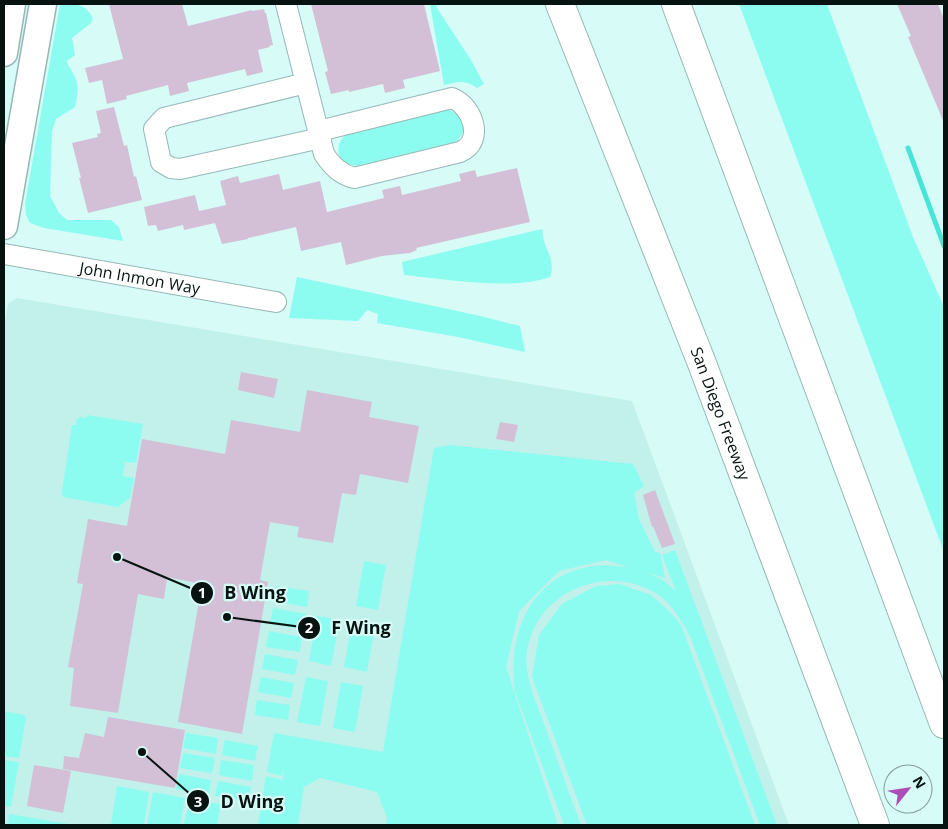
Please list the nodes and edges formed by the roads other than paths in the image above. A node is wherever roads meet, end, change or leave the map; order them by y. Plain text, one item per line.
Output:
1 (12, 4) edge
2 (43, 4) edge
3 (286, 4) edge
4 (560, 4) edge
5 (676, 4) edge
6 (4, 53) edge
7 (306, 83) junction
8 (320, 135) junction
9 (4, 226) edge
10 (4, 254) edge
11 (276, 302) dead end
12 (944, 724) edge
13 (875, 825) edge

1 - 6 main road
2 - 9 main road
3 - 7 street
4 - 13 highway, San Diego Freeway
5 - 12 highway
7 - 8 street
7 - 8 street
8 - 8 street
10 - 11 street, John Inmon Way

